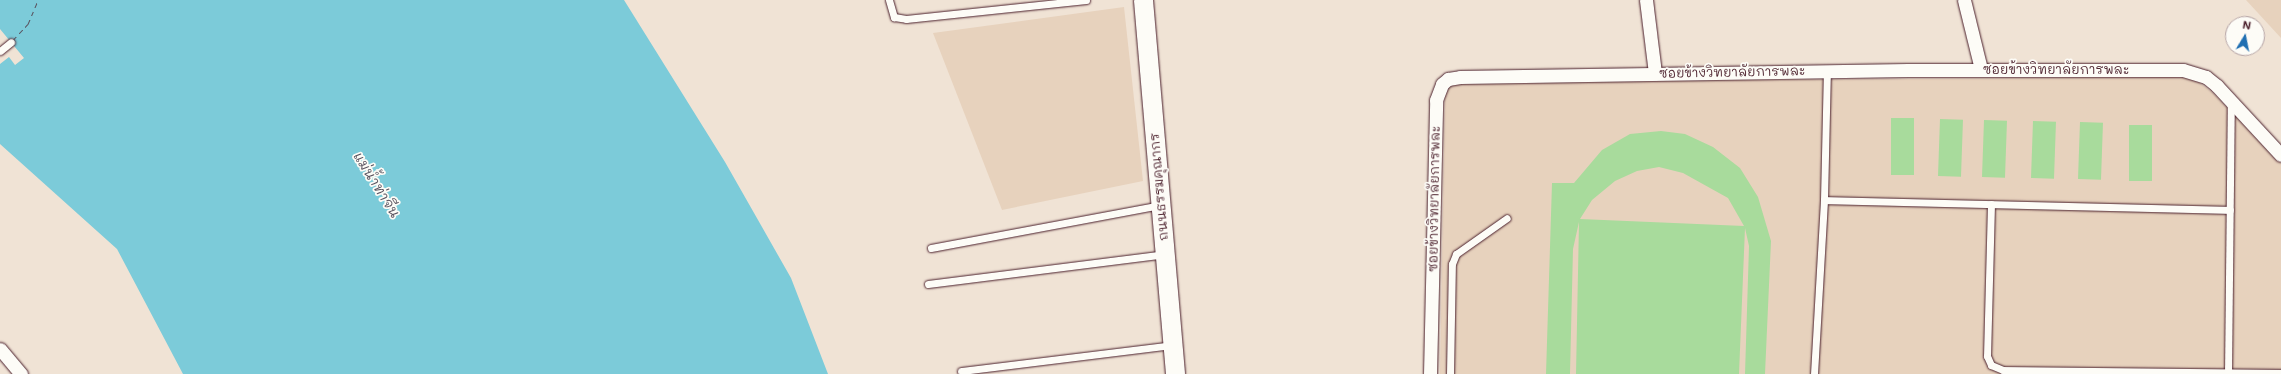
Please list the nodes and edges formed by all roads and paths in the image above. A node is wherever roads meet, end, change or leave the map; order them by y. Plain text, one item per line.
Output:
1 (889, 0) edge
2 (1086, 0) edge
3 (1144, 0) edge
4 (1646, 0) edge
5 (1964, 0) edge
6 (11, 42) dead end
7 (0, 51) edge
8 (1981, 69) junction
9 (1827, 71) junction
10 (1655, 73) junction
11 (2231, 101) junction
12 (2281, 155) edge
13 (1824, 200) junction
14 (1991, 204) junction
15 (1161, 205) junction
16 (2230, 210) junction
17 (1506, 218) dead end
18 (931, 248) dead end
19 (1165, 254) junction
20 (928, 284) dead end
21 (1173, 345) junction
22 (0, 349) edge
23 (961, 371) dead end
24 (2228, 373) edge
25 (2281, 373) edge
26 (21, 374) edge
27 (1175, 374) edge
28 (1430, 374) edge
29 (1450, 374) edge
30 (1814, 374) edge

1 - 2 lane
3 - 15 street, ถนนธรรมคุณากร
4 - 10 street
5 - 8 street
6 - 7 lane
8 - 9 street, ซอยข้างวิทยาลัยการพละ
8 - 11 street, ซอยข้างวิทยาลัยการพละ
9 - 10 street, ซอยข้างวิทยาลัยการพละ
9 - 13 lane
10 - 28 street, ซอยข้างวิทยาลัยการพละ
11 - 12 street, ซอยข้างวิทยาลัยการพละ
11 - 16 lane
13 - 14 lane
13 - 30 lane
14 - 16 lane
14 - 24 lane
15 - 18 lane
15 - 19 street, ถนนธรรมคุณากร
16 - 24 lane
17 - 29 lane
19 - 20 lane
19 - 21 street, ถนนธรรมคุณากร
21 - 23 lane
21 - 27 street, ถนนธรรมคุณากร
22 - 26 street
24 - 25 lane

